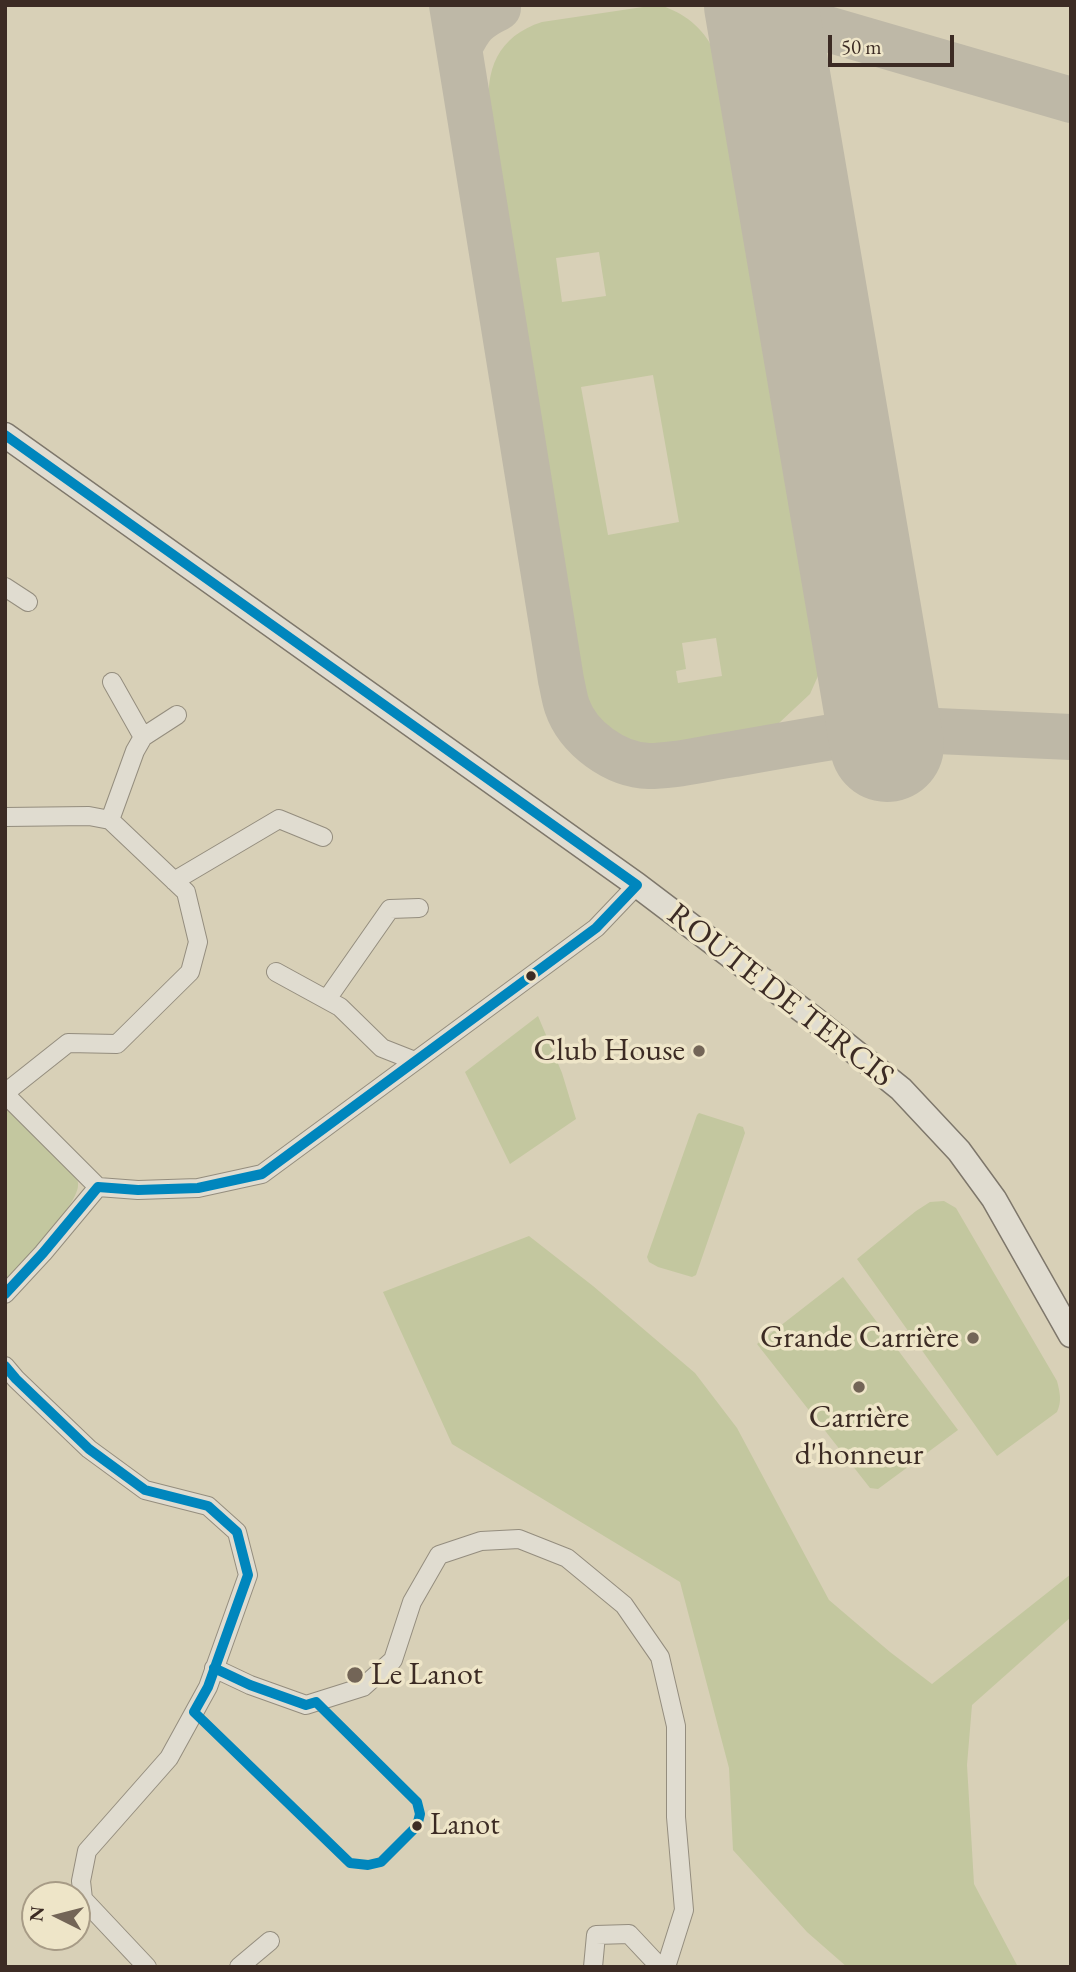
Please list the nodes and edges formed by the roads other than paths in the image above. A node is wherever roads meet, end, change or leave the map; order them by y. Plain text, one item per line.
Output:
1 (5, 435) edge
2 (5, 587) edge
3 (28, 602) dead end
4 (113, 682) dead end
5 (177, 715) dead end
6 (143, 737) junction
7 (5, 817) edge
8 (110, 820) junction
9 (323, 837) dead end
10 (174, 881) junction
11 (637, 885) junction
12 (419, 908) dead end
13 (276, 972) dead end
14 (327, 999) junction
15 (415, 1061) junction
16 (5, 1094) edge
17 (99, 1187) junction
18 (5, 1294) edge
19 (1071, 1335) edge
20 (5, 1366) edge
21 (214, 1668) junction
22 (270, 1941) dead end
23 (147, 1967) edge
24 (239, 1967) edge
25 (593, 1967) edge
26 (660, 1967) edge
27 (666, 1967) edge

1 - 11 main road, ROUTE DE TERCIS
2 - 3 street
4 - 6 street
5 - 6 street
6 - 8 street
7 - 8 street
8 - 10 street
9 - 10 street
10 - 16 street
11 - 15 street
11 - 19 main road, ROUTE DE TERCIS
12 - 14 street
13 - 14 street
14 - 15 street
15 - 17 street
16 - 17 street
17 - 18 street
20 - 21 street
21 - 23 street
21 - 27 street
22 - 24 street
25 - 26 street

